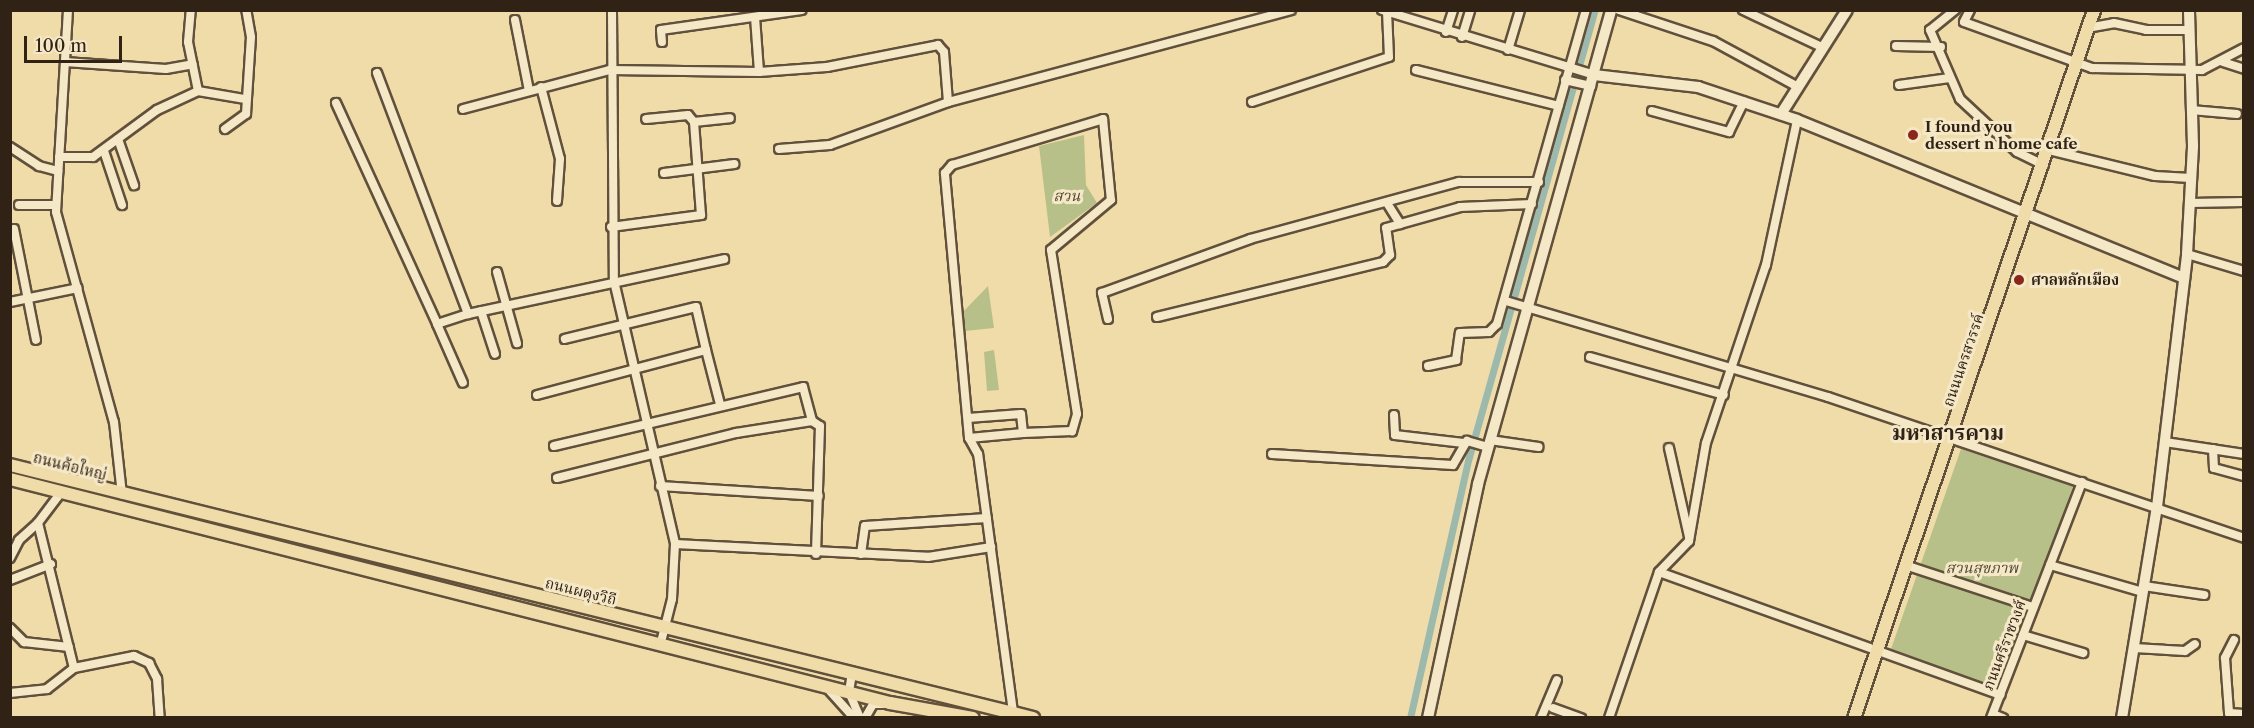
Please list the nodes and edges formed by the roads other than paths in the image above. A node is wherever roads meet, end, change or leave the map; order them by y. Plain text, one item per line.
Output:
1 (191, 10) edge
2 (246, 10) edge
3 (612, 10) edge
4 (802, 10) edge
5 (1291, 10) edge
6 (1453, 10) edge
7 (1470, 10) edge
8 (1520, 10) edge
9 (1586, 10) edge
10 (1611, 10) edge
11 (1618, 10) edge
12 (1743, 10) edge
13 (1847, 10) edge
14 (1955, 10) edge
15 (1970, 10) edge
16 (2094, 10) edge
17 (2189, 10) edge
18 (70, 11) edge
19 (1384, 11) edge
20 (1400, 14) edge
21 (755, 18) junction
22 (515, 20) dead end
23 (2087, 28) junction
24 (2189, 30) junction
25 (1446, 32) junction
26 (1462, 37) junction
27 (662, 42) dead end
28 (1896, 46) dead end
29 (1941, 47) junction
30 (1824, 48) junction
31 (2244, 48) edge
32 (1508, 50) junction
33 (65, 62) junction
34 (2223, 62) junction
35 (2079, 63) junction
36 (193, 64) junction
37 (1569, 68) junction
38 (2244, 69) edge
39 (610, 70) junction
40 (1416, 70) dead end
41 (2190, 70) junction
42 (759, 72) junction
43 (377, 73) dead end
44 (1950, 78) junction
45 (1565, 80) junction
46 (1592, 80) junction
47 (1899, 86) dead end
48 (541, 87) junction
49 (1798, 87) junction
50 (198, 91) junction
51 (529, 91) junction
52 (245, 99) junction
53 (1744, 101) junction
54 (948, 102) junction
55 (1252, 102) dead end
56 (336, 103) dead end
57 (1559, 106) junction
58 (464, 109) dead end
59 (2192, 110) junction
60 (1652, 111) dead end
61 (1781, 114) junction
62 (2237, 114) dead end
63 (730, 118) dead end
64 (646, 119) dead end
65 (1797, 120) junction
66 (694, 122) junction
67 (225, 129) dead end
68 (118, 139) junction
69 (10, 147) edge
70 (779, 149) dead end
71 (2049, 150) junction
72 (104, 151) junction
73 (59, 157) junction
74 (734, 164) dead end
75 (2044, 165) junction
76 (697, 169) junction
77 (58, 171) junction
78 (664, 173) dead end
79 (2191, 178) junction
80 (1539, 183) junction
81 (134, 185) dead end
82 (557, 201) dead end
83 (2244, 202) edge
84 (1386, 203) junction
85 (2190, 203) junction
86 (1532, 204) junction
87 (19, 205) dead end
88 (56, 205) junction
89 (122, 205) dead end
90 (2028, 215) junction
91 (1400, 224) junction
92 (610, 227) junction
93 (14, 229) dead end
94 (2187, 254) junction
95 (724, 259) dead end
96 (2244, 271) edge
97 (497, 272) dead end
98 (2184, 278) junction
99 (614, 281) junction
100 (78, 288) junction
101 (28, 298) junction
102 (10, 302) edge
103 (1508, 302) junction
104 (507, 305) junction
105 (1527, 308) junction
106 (481, 311) junction
107 (468, 314) junction
108 (1157, 317) dead end
109 (1108, 319) dead end
110 (437, 324) junction
111 (621, 328) junction
112 (36, 339) dead end
113 (564, 339) dead end
114 (517, 343) dead end
115 (706, 350) junction
116 (495, 354) dead end
117 (1590, 357) dead end
118 (1428, 366) dead end
119 (1734, 369) junction
120 (631, 373) junction
121 (463, 382) dead end
122 (537, 395) dead end
123 (1724, 395) junction
124 (720, 404) junction
125 (1394, 415) dead end
126 (968, 418) junction
127 (812, 421) junction
128 (644, 423) junction
129 (1023, 433) junction
130 (969, 438) junction
131 (1952, 440) junction
132 (1466, 442) junction
133 (2165, 442) junction
134 (1488, 444) junction
135 (554, 446) dead end
136 (1539, 447) dead end
137 (1669, 448) dead end
138 (2213, 449) junction
139 (652, 454) junction
140 (1272, 454) dead end
141 (2244, 454) edge
142 (10, 465) edge
143 (2244, 476) edge
144 (557, 478) dead end
145 (10, 479) edge
146 (2082, 482) junction
147 (660, 486) junction
148 (59, 495) junction
149 (122, 495) junction
150 (819, 496) junction
151 (2157, 507) junction
152 (119, 510) joint
153 (987, 518) junction
154 (38, 523) junction
155 (2244, 538) edge
156 (1689, 541) junction
157 (675, 544) junction
158 (991, 547) junction
159 (816, 554) junction
160 (861, 554) junction
161 (10, 558) edge
162 (51, 564) junction
163 (2050, 565) junction
164 (1908, 566) junction
165 (1659, 572) junction
166 (10, 580) edge
167 (2143, 589) junction
168 (2205, 595) dead end
169 (2033, 607) junction
170 (664, 627) junction
171 (10, 628) edge
172 (2023, 635) junction
173 (2234, 640) dead end
174 (661, 642) junction
175 (2195, 644) dead end
176 (69, 647) junction
177 (2134, 648) junction
178 (1878, 652) junction
179 (2083, 653) dead end
180 (74, 668) junction
181 (852, 673) junction
182 (1557, 680) dead end
183 (824, 686) junction
184 (849, 692) junction
185 (10, 693) edge
186 (2000, 695) junction
187 (890, 703) junction
188 (1552, 708) dead end
189 (2244, 714) edge
190 (1012, 715) edge
191 (1992, 716) edge
192 (160, 717) edge
193 (854, 717) edge
194 (860, 717) edge
195 (865, 717) edge
196 (973, 717) edge
197 (1033, 717) edge
198 (1428, 717) edge
199 (1540, 717) edge
200 (1578, 717) edge
201 (1609, 717) edge
202 (1854, 717) edge
203 (2003, 717) edge
204 (2122, 717) edge

1 - 36 street
2 - 52 street
3 - 39 street
4 - 21 street
5 - 54 street
6 - 25 street
7 - 26 street
8 - 32 street
9 - 37 street
10 - 46 street
11 - 49 street
12 - 30 street
13 - 30 street
14 - 29 street
15 - 35 street
16 - 23 main road, ถนนนครสวรรค์
17 - 24 street
18 - 33 street
19 - 20 street
19 - 55 street
20 - 25 street
21 - 27 street
21 - 42 street
22 - 51 street
23 - 24 street
23 - 35 main road, ถนนนครสวรรค์
24 - 41 street
25 - 26 street
26 - 32 street
28 - 29 street
29 - 44 street
30 - 49 street
31 - 34 street
32 - 37 street
33 - 36 street
33 - 73 street
34 - 38 street
34 - 41 street
35 - 41 street
35 - 71 main road, ถนนนครสวรรค์
36 - 50 street
37 - 45 street
37 - 46 street
39 - 42 street
39 - 48 street
39 - 92 street
40 - 57 street
41 - 59 street
42 - 54 street
43 - 107 street
44 - 47 street
44 - 75 street
45 - 46 street
45 - 57 street
46 - 53 street
46 - 105 street
48 - 51 street
48 - 82 street
49 - 61 street
50 - 52 street
50 - 68 street
51 - 58 street
52 - 67 street
53 - 60 street
53 - 61 street
54 - 70 street
56 - 110 street
57 - 80 street
59 - 62 street
59 - 79 street
61 - 65 street
63 - 66 street
64 - 66 street
65 - 90 street
65 - 119 street
66 - 76 street
68 - 72 street
68 - 81 street
69 - 77 street
71 - 75 main road, ถนนนครสวรรค์
71 - 79 street
72 - 73 street
72 - 89 street
73 - 77 street
74 - 76 street
75 - 90 main road, ถนนนครสวรรค์
76 - 78 street
76 - 92 street
77 - 88 street
79 - 85 street
80 - 84 street
80 - 86 street
83 - 85 street
84 - 91 street
84 - 109 street
85 - 94 street
86 - 91 street
86 - 103 street
87 - 88 street
88 - 100 street
90 - 98 street
90 - 131 main road, ถนนนครสวรรค์
91 - 108 street
92 - 99 street
93 - 101 street
94 - 96 street
94 - 98 street
95 - 99 street
97 - 104 street
98 - 133 street
99 - 104 street
99 - 111 street
100 - 101 street
100 - 149 street
101 - 102 street
101 - 112 street
103 - 105 street
103 - 118 street
104 - 106 street
104 - 114 street
105 - 119 street
105 - 134 street
106 - 107 street
106 - 116 street
107 - 110 street
110 - 121 street
111 - 113 street
111 - 115 street
111 - 120 street
115 - 120 street
115 - 124 street
117 - 123 street
119 - 123 street
119 - 131 street
120 - 122 street
120 - 128 street
123 - 156 street
124 - 127 street
124 - 128 street
125 - 132 street
126 - 129 street
126 - 129 street
126 - 130 street
127 - 139 street
127 - 150 street
128 - 135 street
128 - 139 street
129 - 130 street
130 - 153 street
131 - 146 street
131 - 164 main road, ถนนนครสวรรค์
132 - 134 street
132 - 140 street
133 - 138 street
133 - 151 street
134 - 136 street
134 - 198 street
137 - 156 street
138 - 141 street
138 - 143 street
139 - 144 street
139 - 147 street
142 - 149 main road, ถนนค้อใหญ่
145 - 148 main road, ถนนค้อใหญ่
146 - 151 street
146 - 163 street, ภนนศรีราชวงศ์
147 - 150 street
147 - 157 street
148 - 152 main road, ถนนค้อใหญ่
148 - 154 street
149 - 170 main road, ถนนผดุงวิถี
150 - 159 street
151 - 155 street
151 - 167 street
152 - 174 main road, ถนนผดุงวิถี
153 - 158 street
153 - 160 street
154 - 161 street
154 - 162 street
156 - 165 street
157 - 159 street
157 - 170 street
158 - 160 street
158 - 190 street
159 - 160 street
162 - 166 street
162 - 176 street
163 - 167 street
163 - 169 street, ภนนศรีราชวงศ์
164 - 169 street
164 - 178 main road, ถนนนครสวรรค์
165 - 178 street
165 - 201 street
167 - 168 street
167 - 177 street
169 - 172 street, ภนนศรีราชวงศ์
170 - 174 street
170 - 181 main road, ถนนผดุงวิถี
171 - 176 street
172 - 179 street
172 - 186 street, ภนนศรีราชวงศ์
173 - 189 street
174 - 183 main road, ถนนผดุงวิถี
175 - 177 street
176 - 180 street
177 - 204 street
178 - 186 street
178 - 202 main road, ถนนนครสวรรค์
180 - 185 street
180 - 192 street
181 - 184 street
181 - 190 main road, ถนนผดุงวิถี
182 - 199 street
183 - 184 main road, ถนนผดุงวิถี
183 - 193 street
184 - 187 main road, ถนนผดุงวิถี
184 - 194 street
186 - 191 street, ภนนศรีราชวงศ์
187 - 195 street
187 - 196 main road, ถนนผดุงวิถี
188 - 200 street
190 - 197 main road, ถนนผดุงวิถี
191 - 203 street

